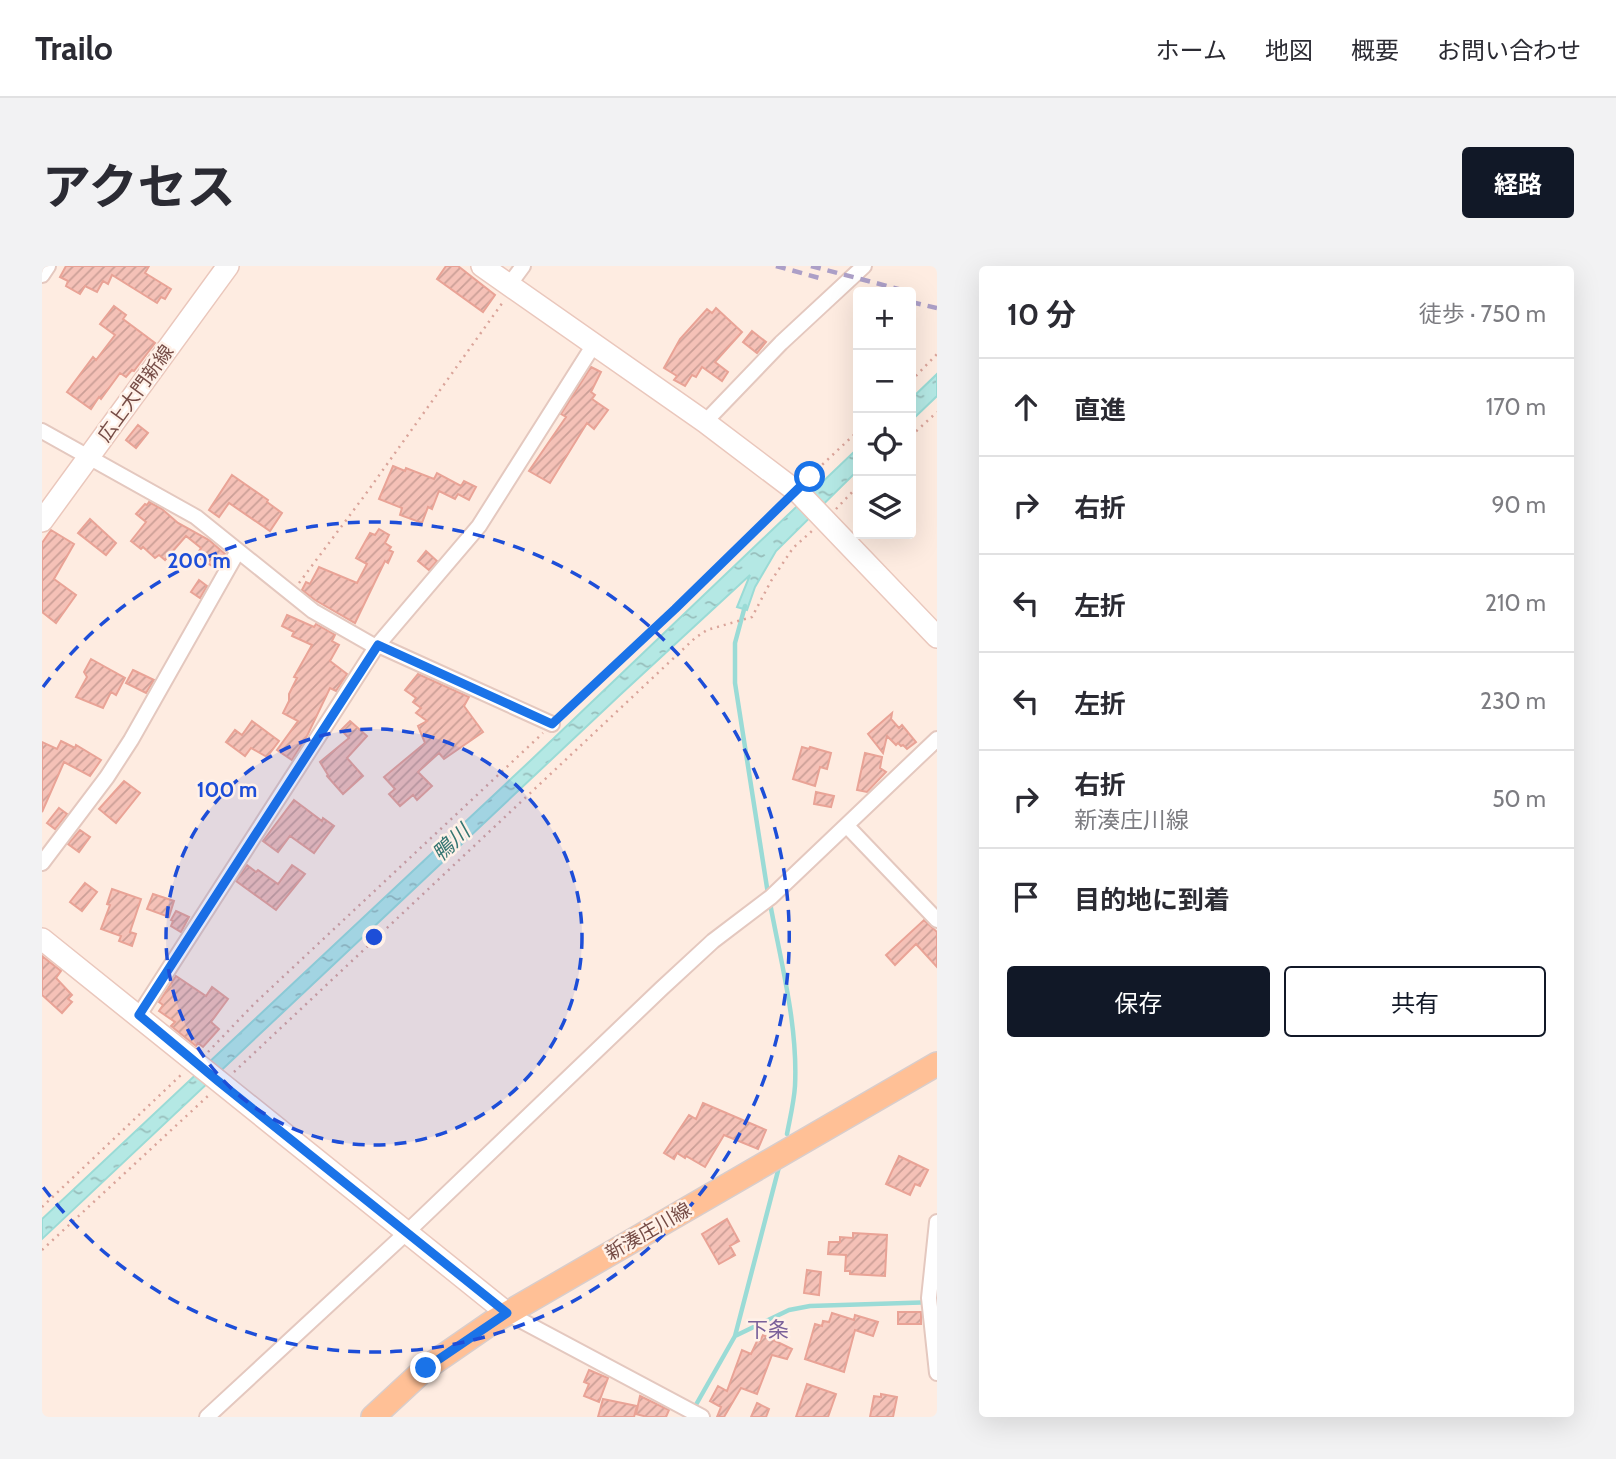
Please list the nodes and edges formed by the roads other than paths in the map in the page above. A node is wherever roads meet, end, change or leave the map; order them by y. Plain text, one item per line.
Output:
1 (48, 266) edge
2 (228, 266) edge
3 (482, 266) edge
4 (523, 266) edge
5 (864, 266) edge
6 (42, 275) edge
7 (511, 287) junction
8 (593, 346) junction
9 (705, 422) junction
10 (42, 431) edge
11 (89, 456) junction
12 (42, 521) edge
13 (238, 551) junction
14 (937, 637) edge
15 (377, 646) junction
16 (552, 724) road end
17 (937, 739) edge
18 (846, 826) junction
19 (42, 863) edge
20 (937, 920) edge
21 (42, 939) edge
22 (139, 1015) junction
23 (937, 1064) edge
24 (937, 1222) edge
25 (406, 1233) junction
26 (935, 1251) edge
27 (507, 1313) junction
28 (937, 1373) edge
29 (696, 1413) edge
30 (207, 1417) edge
31 (373, 1417) edge

1 - 6 street
2 - 11 street, 広上大門新線
3 - 7 street
4 - 7 street
5 - 9 street
7 - 8 street
8 - 9 street
8 - 15 street
9 - 14 street
10 - 11 street
11 - 12 street, 広上大門新線
11 - 13 street
13 - 15 street
13 - 19 street
15 - 16 street
15 - 22 street
17 - 18 street
18 - 20 street
18 - 25 street
21 - 22 street
22 - 25 street
23 - 27 main road, 新湊庄川線
24 - 26 street
25 - 27 street
25 - 30 street
26 - 28 street
27 - 29 street
27 - 31 main road, 新湊庄川線

